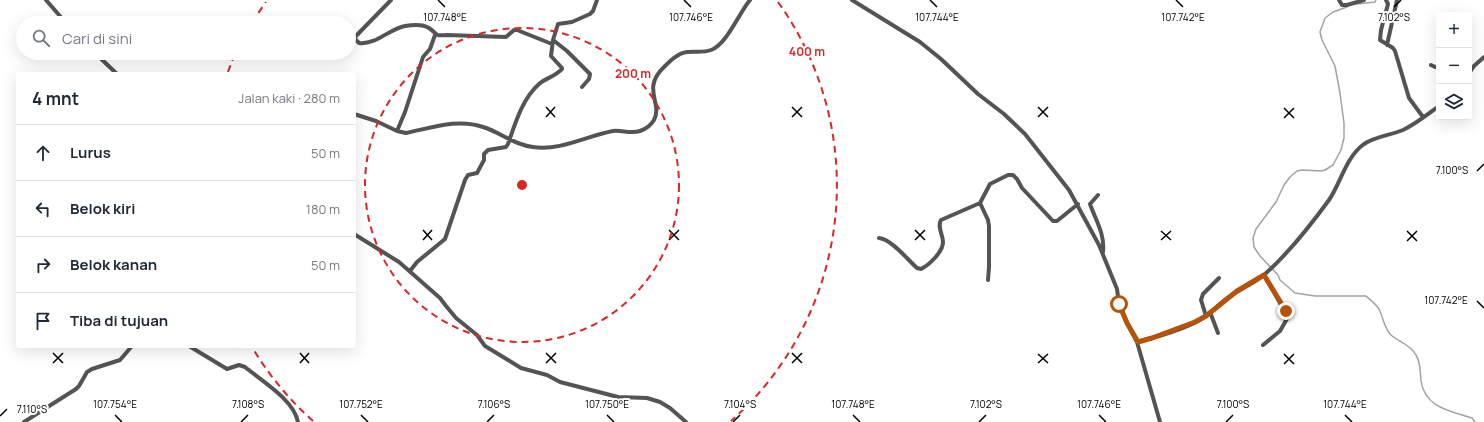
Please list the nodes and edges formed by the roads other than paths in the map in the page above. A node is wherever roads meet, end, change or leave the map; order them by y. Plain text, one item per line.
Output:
1 (46, 0) edge
2 (391, 0) edge
3 (597, 0) edge
4 (750, 0) edge
5 (852, 0) edge
6 (1339, 0) edge
7 (1364, 0) edge
8 (1386, 0) edge
9 (1397, 0) edge
10 (60, 16) edge
11 (435, 35) junction
12 (356, 36) edge
13 (356, 40) edge
14 (552, 42) junction
15 (1387, 44) junction
16 (1484, 58) edge
17 (102, 60) edge
18 (1431, 65) dead end
19 (1472, 65) edge
20 (1436, 67) edge
21 (115, 72) edge
22 (582, 87) dead end
23 (1436, 108) edge
24 (356, 115) edge
25 (1423, 117) junction
26 (397, 131) junction
27 (510, 140) junction
28 (1098, 195) dead end
29 (980, 202) junction
30 (1078, 204) junction
31 (356, 235) edge
32 (879, 238) dead end
33 (1103, 255) junction
34 (410, 271) junction
35 (1264, 275) junction
36 (1219, 278) dead end
37 (988, 280) dead end
38 (1210, 312) junction
39 (1206, 316) junction
40 (1218, 332) dead end
41 (1138, 342) junction
42 (1263, 345) dead end
43 (130, 348) edge
44 (192, 348) edge
45 (24, 422) edge
46 (298, 422) edge
47 (686, 422) edge
48 (1160, 422) edge

1 - 10 street
2 - 12 street
3 - 14 street
4 - 27 street
5 - 30 street
6 - 7 street
8 - 15 street
9 - 15 street
11 - 13 street
11 - 14 street
11 - 26 street
14 - 22 street
14 - 27 street
15 - 25 street
16 - 19 street
17 - 21 street
18 - 20 street
23 - 25 street
24 - 26 street
25 - 35 street
26 - 27 street
27 - 34 street
28 - 33 street
29 - 30 street
29 - 32 street
29 - 37 street
30 - 33 street
31 - 34 street
33 - 41 street
34 - 47 street
35 - 38 street
35 - 42 street
36 - 39 street
38 - 39 street
38 - 40 street
39 - 41 street
41 - 48 street
43 - 45 street
44 - 46 street

